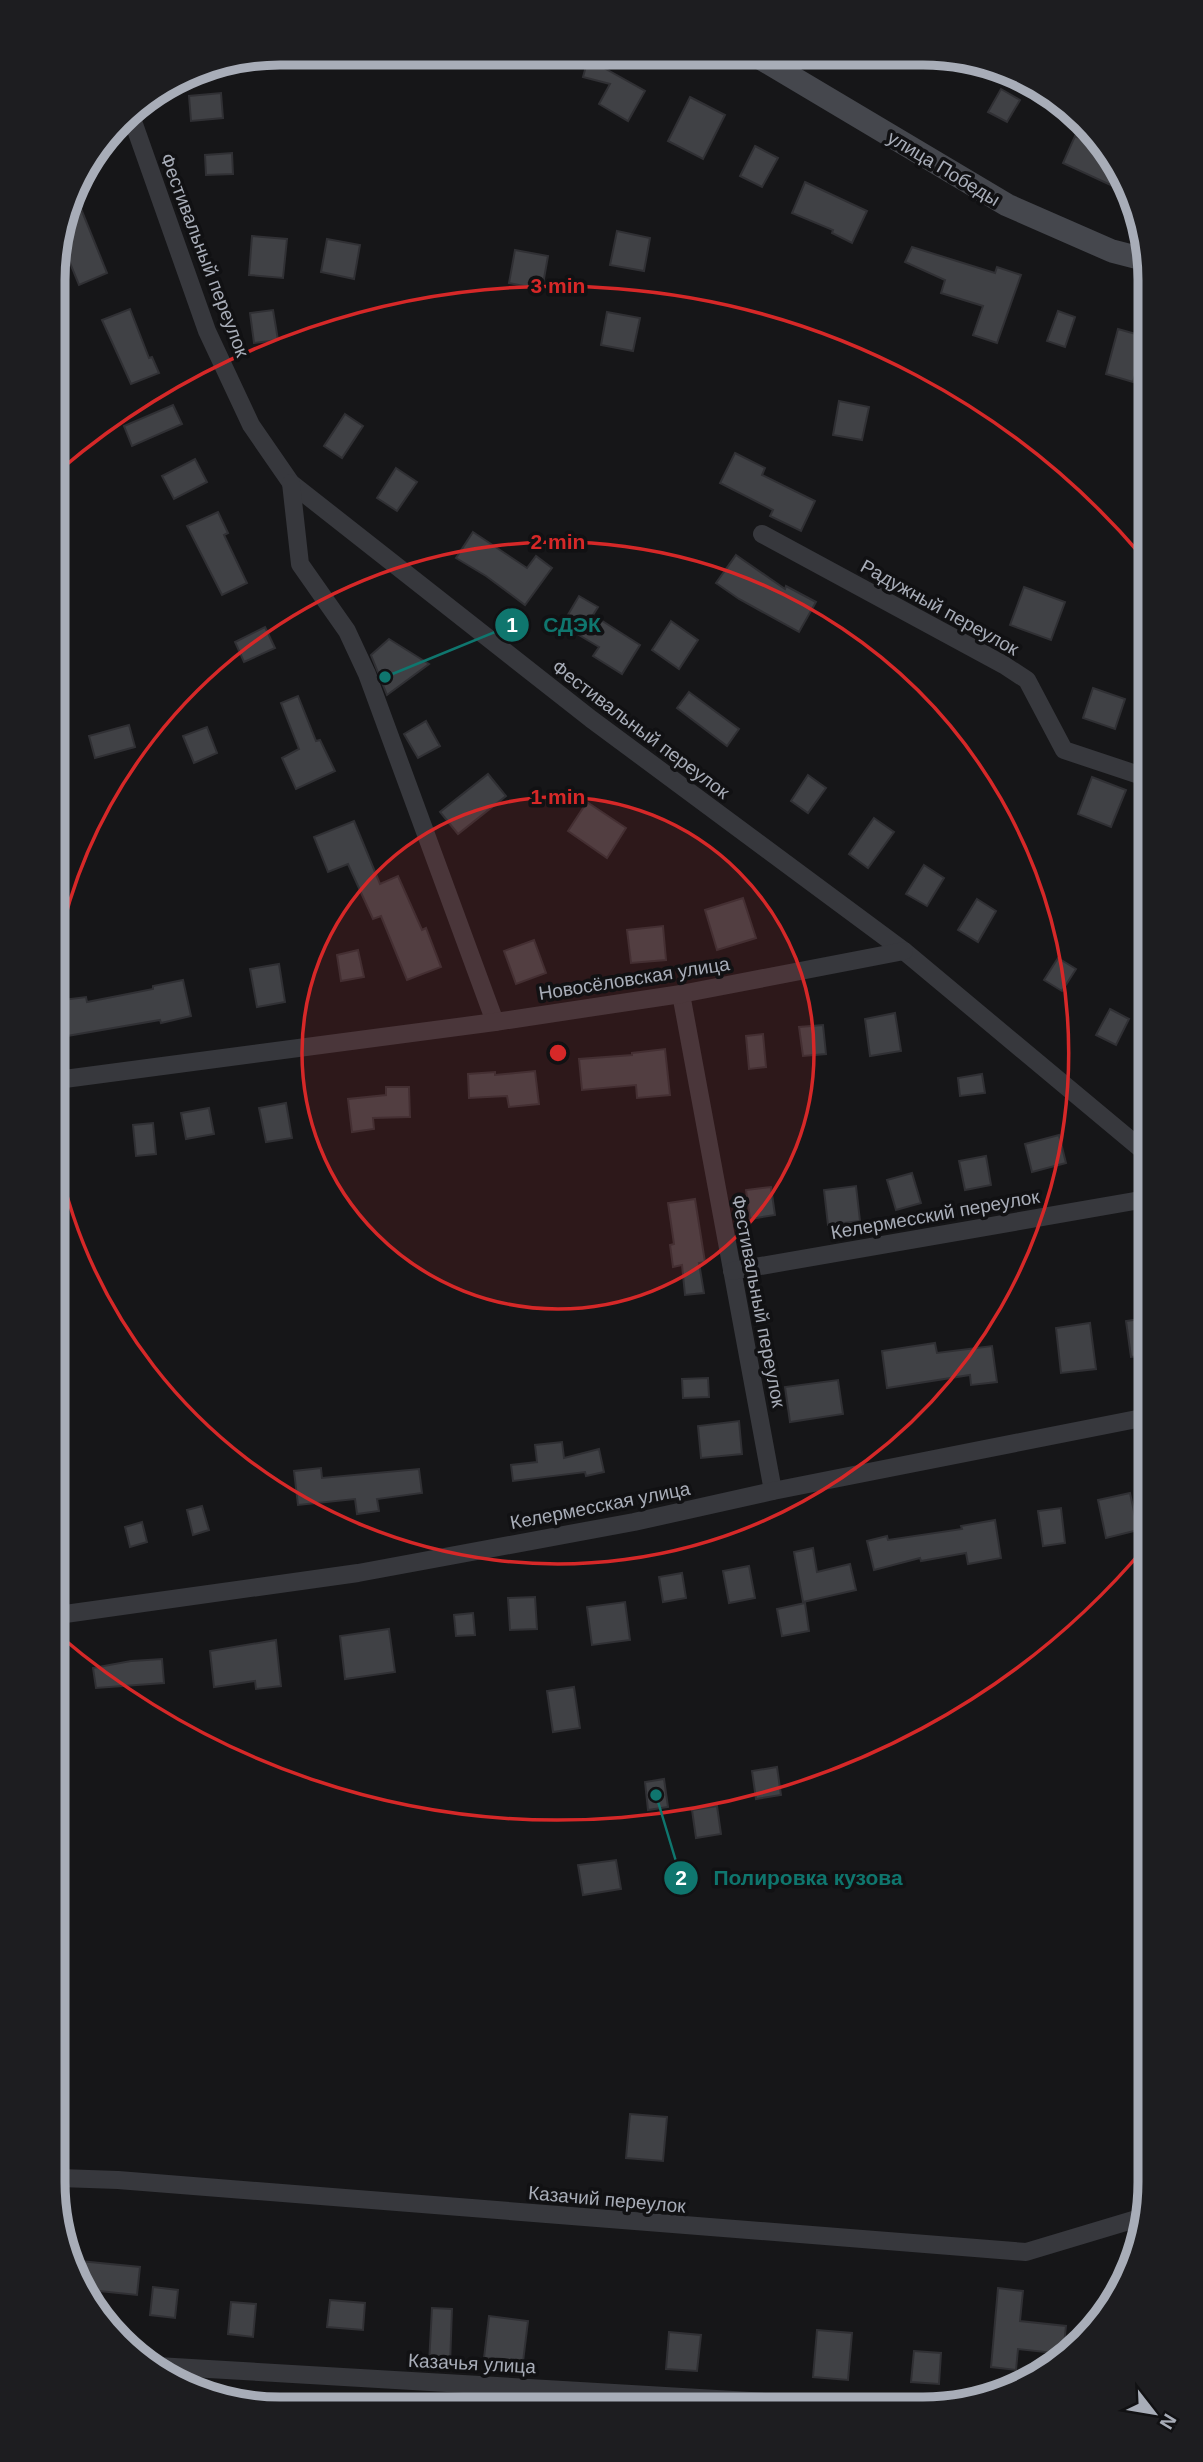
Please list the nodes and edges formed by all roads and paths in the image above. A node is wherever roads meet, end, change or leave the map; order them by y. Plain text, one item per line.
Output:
1 (772, 65) edge
2 (133, 123) edge
3 (1136, 257) edge
4 (291, 483) junction
5 (762, 534) dead end
6 (1138, 775) edge
7 (904, 951) junction
8 (681, 994) junction
9 (495, 1022) junction
10 (65, 1079) edge
11 (1138, 1146) edge
12 (1138, 1200) edge
13 (732, 1271) junction
14 (1138, 1420) edge
15 (773, 1492) junction
16 (65, 1614) edge
17 (65, 2178) edge
18 (1135, 2219) edge
19 (172, 2368) edge
20 (680, 2397) edge

1 - 3 street, улица Победы
2 - 4 street, Фестивальный переулок
4 - 7 street, Фестивальный переулок
4 - 9 street, Фестивальный переулок
5 - 6 street, Радужный переулок
7 - 8 street, Новосёловская улица
7 - 11 street
8 - 9 street, Новосёловская улица
8 - 13 street, Фестивальный переулок
9 - 10 street, Новосёловская улица
12 - 13 street, Келермесский переулок
13 - 15 street, Фестивальный переулок
14 - 15 street, Келермесская улица
15 - 16 street, Келермесская улица
17 - 18 street, Казачий переулок
19 - 20 street, Казачья улица

